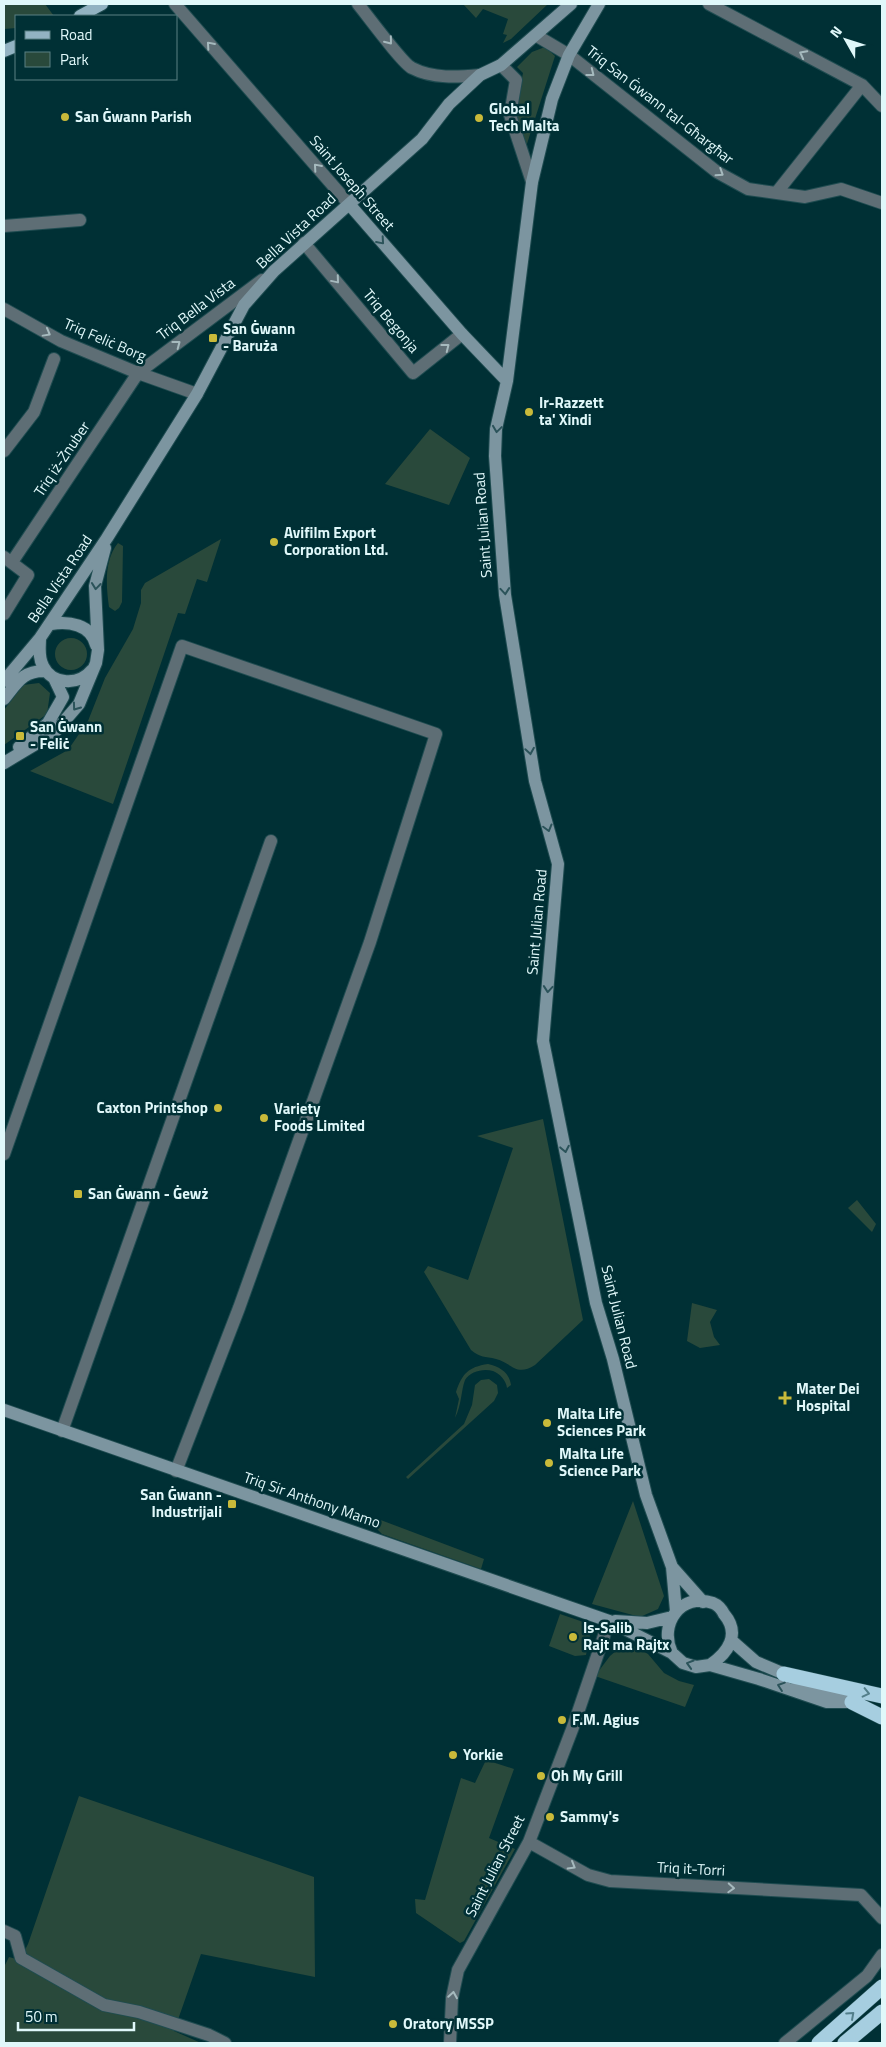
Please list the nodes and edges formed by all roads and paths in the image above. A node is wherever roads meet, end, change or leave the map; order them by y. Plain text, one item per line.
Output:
1 (102, 4) edge
2 (175, 4) edge
3 (358, 4) edge
4 (572, 4) edge
5 (599, 4) edge
6 (709, 4) edge
7 (82, 15) edge
8 (537, 36) junction
9 (569, 55) junction
10 (501, 65) junction
11 (480, 75) junction
12 (862, 85) junction
13 (882, 106) edge
14 (532, 182) junction
15 (776, 192) junction
16 (882, 203) edge
17 (349, 204) junction
18 (80, 220) dead end
19 (4, 226) edge
20 (304, 243) junction
21 (274, 271) junction
22 (4, 309) edge
23 (462, 334) junction
24 (54, 360) dead end
25 (138, 373) junction
26 (507, 381) junction
27 (197, 394) junction
28 (4, 451) edge
29 (107, 538) junction
30 (8, 560) edge
31 (4, 614) edge
32 (51, 624) junction
33 (40, 638) junction
34 (98, 650) junction
35 (96, 663) junction
36 (50, 675) junction
37 (21, 679) junction
38 (4, 681) edge
39 (4, 699) edge
40 (4, 761) edge
41 (271, 841) dead end
42 (4, 1154) edge
43 (4, 1410) edge
44 (62, 1432) junction
45 (176, 1471) junction
46 (672, 1566) junction
47 (703, 1602) junction
48 (674, 1614) junction
49 (609, 1620) junction
50 (731, 1640) junction
51 (672, 1653) junction
52 (710, 1665) junction
53 (784, 1674) junction
54 (882, 1696) edge
55 (852, 1702) junction
56 (882, 1711) edge
57 (882, 1717) edge
58 (530, 1842) junction
59 (882, 1918) edge
60 (9, 1934) edge
61 (882, 1955) edge
62 (882, 1987) edge
63 (882, 2012) edge
64 (225, 2043) edge
65 (450, 2043) edge
66 (785, 2043) edge
67 (819, 2043) edge
68 (845, 2043) edge

1 - 7 main road
17 -> 2 street, Saint Joseph Street
3 -> 11 street
4 - 8 main road, Bella Vista Road
5 - 9 main road, Saint Julian Road
12 -> 6 street
8 - 9 street, Triq San Ġwann tal-Għargħar
8 - 10 main road, Bella Vista Road
9 - 14 main road, Saint Julian Road
9 -> 15 street, Triq San Ġwann tal-Għargħar
10 - 11 main road, Bella Vista Road
10 - 14 street, Saint Julian Road
11 - 17 main road, Bella Vista Road
12 - 13 street
12 - 15 street
14 - 26 main road, Saint Julian Road
15 - 16 street, Triq San Ġwann tal-Għargħar
17 - 20 main road, Bella Vista Road
17 -> 23 main road, Saint Joseph Street
18 - 19 street
20 - 21 main road, Bella Vista Road
20 -> 23 street, Triq Begonja
25 -> 21 street, Triq Bella Vista
21 - 27 main road, Bella Vista Road
22 -> 25 street, Triq Feliċ Borg
23 - 26 main road, Saint Joseph Street
24 - 28 street
25 - 27 street, Triq Feliċ Borg
25 - 30 street, Triq iż-Żnuber
26 -> 46 main road, Saint Julian Road
27 - 29 main road, Bella Vista Road
29 - 32 main road, Bella Vista Road
29 -> 34 main road, Bella Vista Road
30 - 31 street
32 - 33 main road, Bella Vista Road
32 - 34 main road
33 - 36 main road, Bella Vista Road
33 - 37 main road, Bella Vista Road
33 - 38 main road, Bella Vista Road
34 - 35 main road, Bella Vista Road
35 - 36 main road
35 -> 40 main road
36 - 37 main road, Bella Vista Road
36 - 40 main road
37 - 39 main road, Bella Vista Road
41 - 44 street
42 - 45 street
43 - 44 main road, Triq Sir Anthony Mamo
44 - 45 main road, Triq Sir Anthony Mamo
45 - 49 main road, Triq Sir Anthony Mamo
46 - 47 main road, Saint Julian Road
46 - 48 main road, Saint Julian Road
47 - 48 main road, Triq Sir Anthony Mamo
47 - 50 main road
48 - 49 main road, Triq Sir Anthony Mamo
48 - 51 main road
49 - 51 main road, Triq Sir Anthony Mamo
49 - 58 street, Saint Julian Street
50 - 52 main road
50 - 53 main road, Triq Sir Anthony Mamo
52 -> 51 main road, Triq Sir Anthony Mamo
55 -> 52 main road, Triq Sir Anthony Mamo
53 -> 54 highway
53 - 55 main road, Triq Sir Anthony Mamo
55 - 56 main road, Triq Sir Anthony Mamo
55 - 57 highway
58 -> 59 street, Triq it-Torri
65 -> 58 street, Saint Julian Street
60 - 64 street
61 - 66 street
67 -> 62 highway
63 - 68 highway

